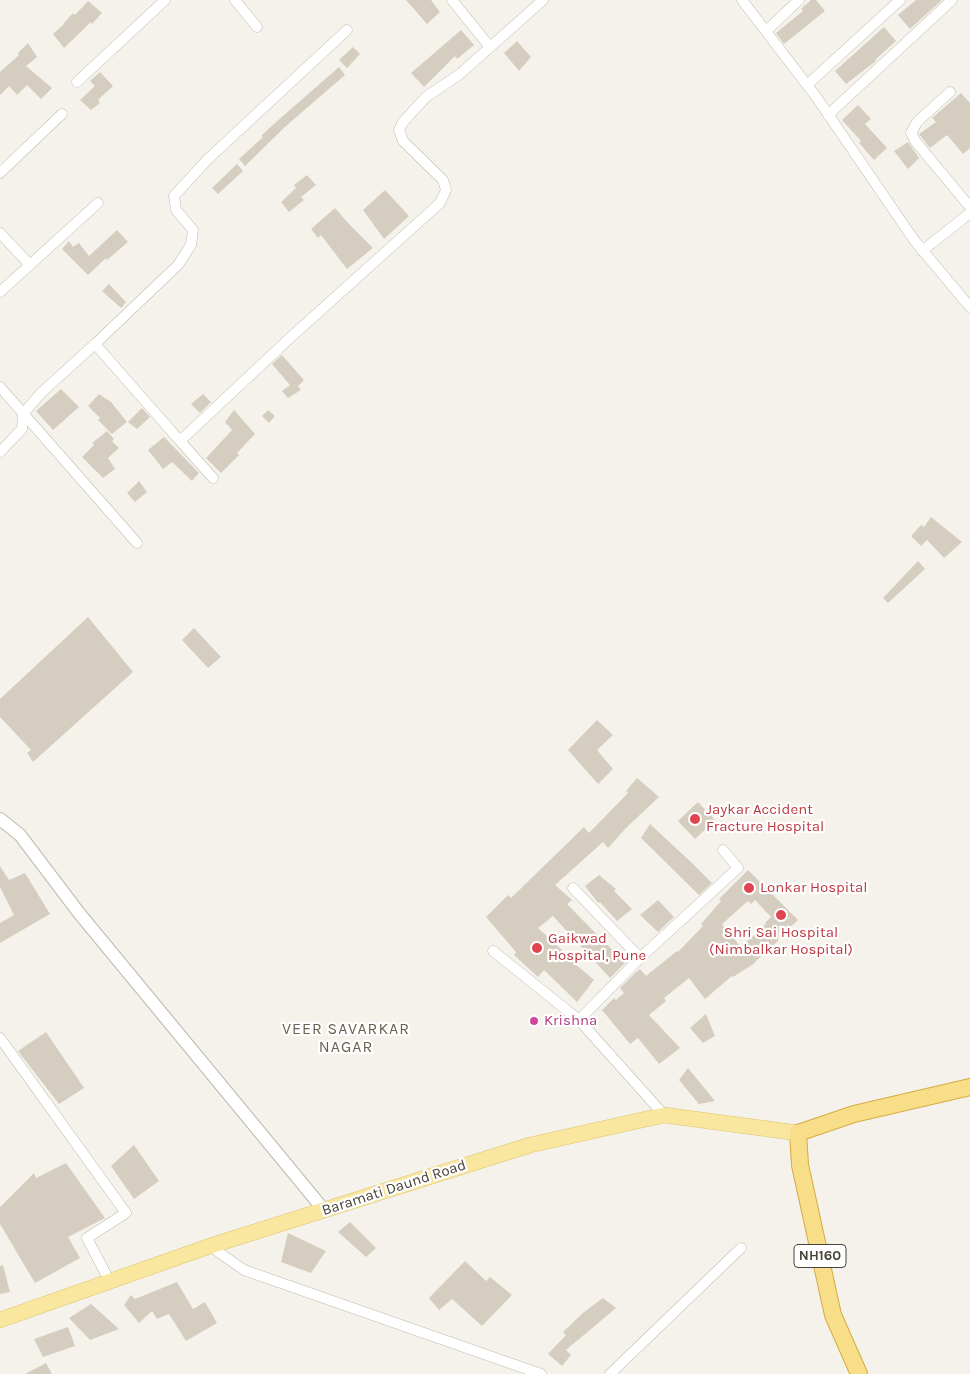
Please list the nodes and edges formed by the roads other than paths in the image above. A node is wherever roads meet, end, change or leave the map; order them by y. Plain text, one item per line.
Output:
1 (165, 0) edge
2 (235, 0) edge
3 (452, 0) edge
4 (543, 0) edge
5 (742, 0) edge
6 (799, 0) edge
7 (900, 0) edge
8 (952, 0) edge
9 (257, 27) dead end
10 (347, 30) dead end
11 (766, 31) junction
12 (490, 48) junction
13 (77, 82) dead end
14 (807, 85) junction
15 (950, 92) dead end
16 (62, 114) dead end
17 (828, 114) junction
18 (0, 173) edge
19 (98, 203) dead end
20 (970, 207) edge
21 (970, 213) edge
22 (0, 233) edge
23 (922, 251) junction
24 (30, 265) junction
25 (0, 292) edge
26 (970, 307) edge
27 (95, 344) junction
28 (0, 387) edge
29 (23, 414) junction
30 (180, 441) junction
31 (0, 452) edge
32 (213, 478) dead end
33 (137, 543) dead end
34 (0, 819) edge
35 (723, 850) dead end
36 (573, 888) dead end
37 (493, 951) dead end
38 (640, 958) junction
39 (578, 1020) junction
40 (0, 1038) edge
41 (970, 1087) edge
42 (664, 1115) junction
43 (798, 1133) junction
44 (324, 1210) junction
45 (210, 1246) junction
46 (741, 1248) dead end
47 (110, 1282) junction
48 (0, 1320) edge
49 (541, 1374) edge
50 (610, 1374) edge
51 (859, 1374) edge

1 - 13 street
2 - 9 street
3 - 12 street
4 - 12 street
5 - 11 street
6 - 11 street
7 - 14 street
8 - 17 street
10 - 27 street
11 - 14 street
12 - 30 street
14 - 17 street
15 - 20 street
16 - 18 street
17 - 23 street
19 - 24 street
21 - 23 street
22 - 24 street
23 - 26 street
24 - 25 street
27 - 29 street
27 - 30 street
28 - 29 street
29 - 31 street
29 - 33 street
30 - 32 street
34 - 44 street
35 - 38 street
36 - 38 street
37 - 39 street
38 - 39 street
39 - 42 street
40 - 47 street
41 - 43 highway
42 - 43 main road, Baramati Daund Road
42 - 44 main road, Baramati Daund Road
43 - 51 highway, NH160
44 - 45 main road, Baramati Daund Road
45 - 47 main road, Baramati Daund Road
45 - 49 street
46 - 50 street
47 - 48 main road, Baramati Daund Road

